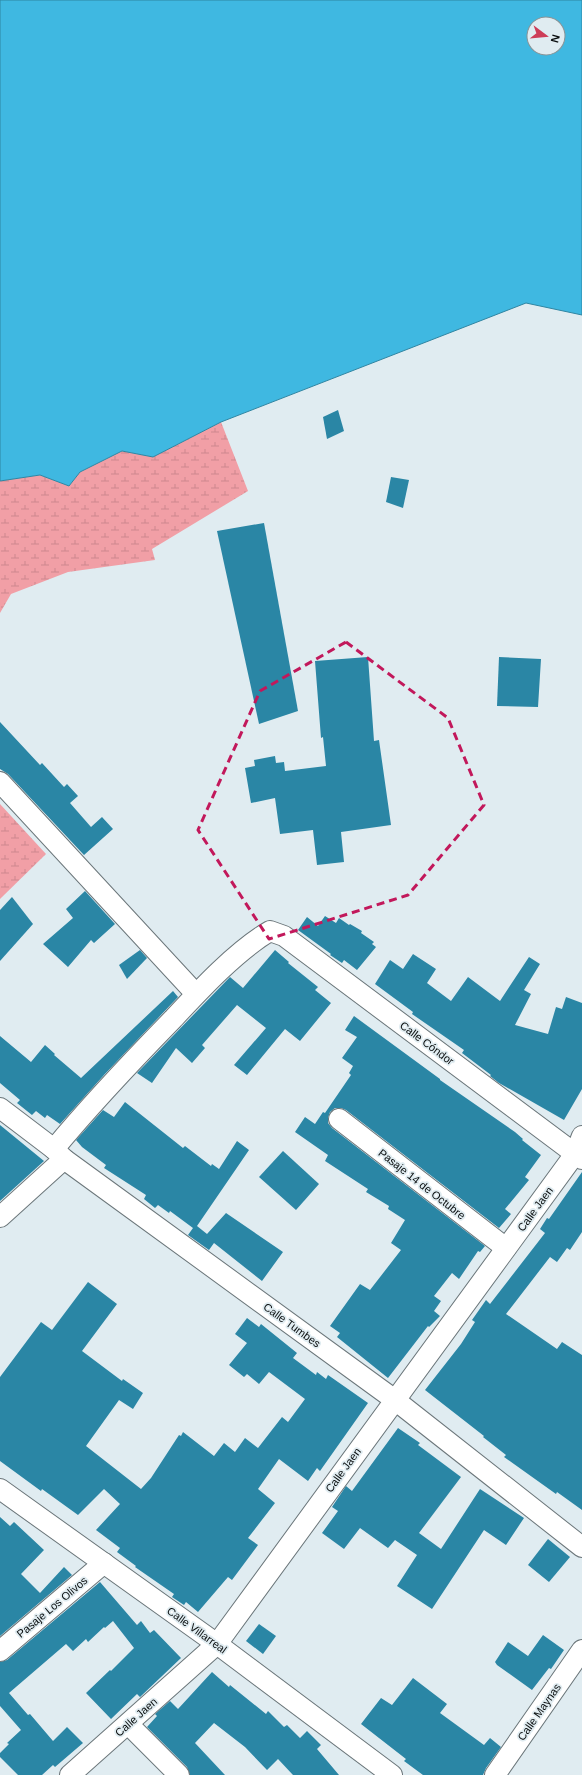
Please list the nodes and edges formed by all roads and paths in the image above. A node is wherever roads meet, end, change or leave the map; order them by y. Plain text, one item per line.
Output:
1 (0, 782) edge
2 (196, 994) junction
3 (0, 1108) edge
4 (339, 1119) dead end
5 (582, 1136) edge
6 (59, 1154) junction
7 (579, 1156) edge
8 (0, 1217) edge
9 (506, 1248) junction
10 (395, 1400) junction
11 (0, 1489) edge
12 (582, 1547) edge
13 (104, 1563) junction
14 (217, 1644) junction
15 (582, 1650) edge
16 (0, 1652) edge
17 (128, 1724) junction
18 (70, 1775) edge
19 (179, 1775) edge
20 (392, 1775) edge
21 (496, 1775) edge

1 - 2 street
2 - 6 street
2 - 7 street, Calle Cóndor
3 - 6 street, Calle Tumbes
4 - 9 street, Pasaje 14 de Octubre
5 - 7 street, Calle Jaen
6 - 8 street
6 - 10 street, Calle Tumbes
7 - 9 street, Calle Jaen
9 - 10 street, Calle Jaen
10 - 12 street, Calle Tumbes
10 - 14 street, Calle Jaen
11 - 13 street, Calle Villarreal
13 - 14 street, Calle Villarreal
13 - 16 street, Pasaje Los Olivos
14 - 17 street, Calle Jaen
14 - 20 street, Calle Villarreal
15 - 21 street, Calle Maynas
17 - 18 street, Calle Jaen
17 - 19 street

